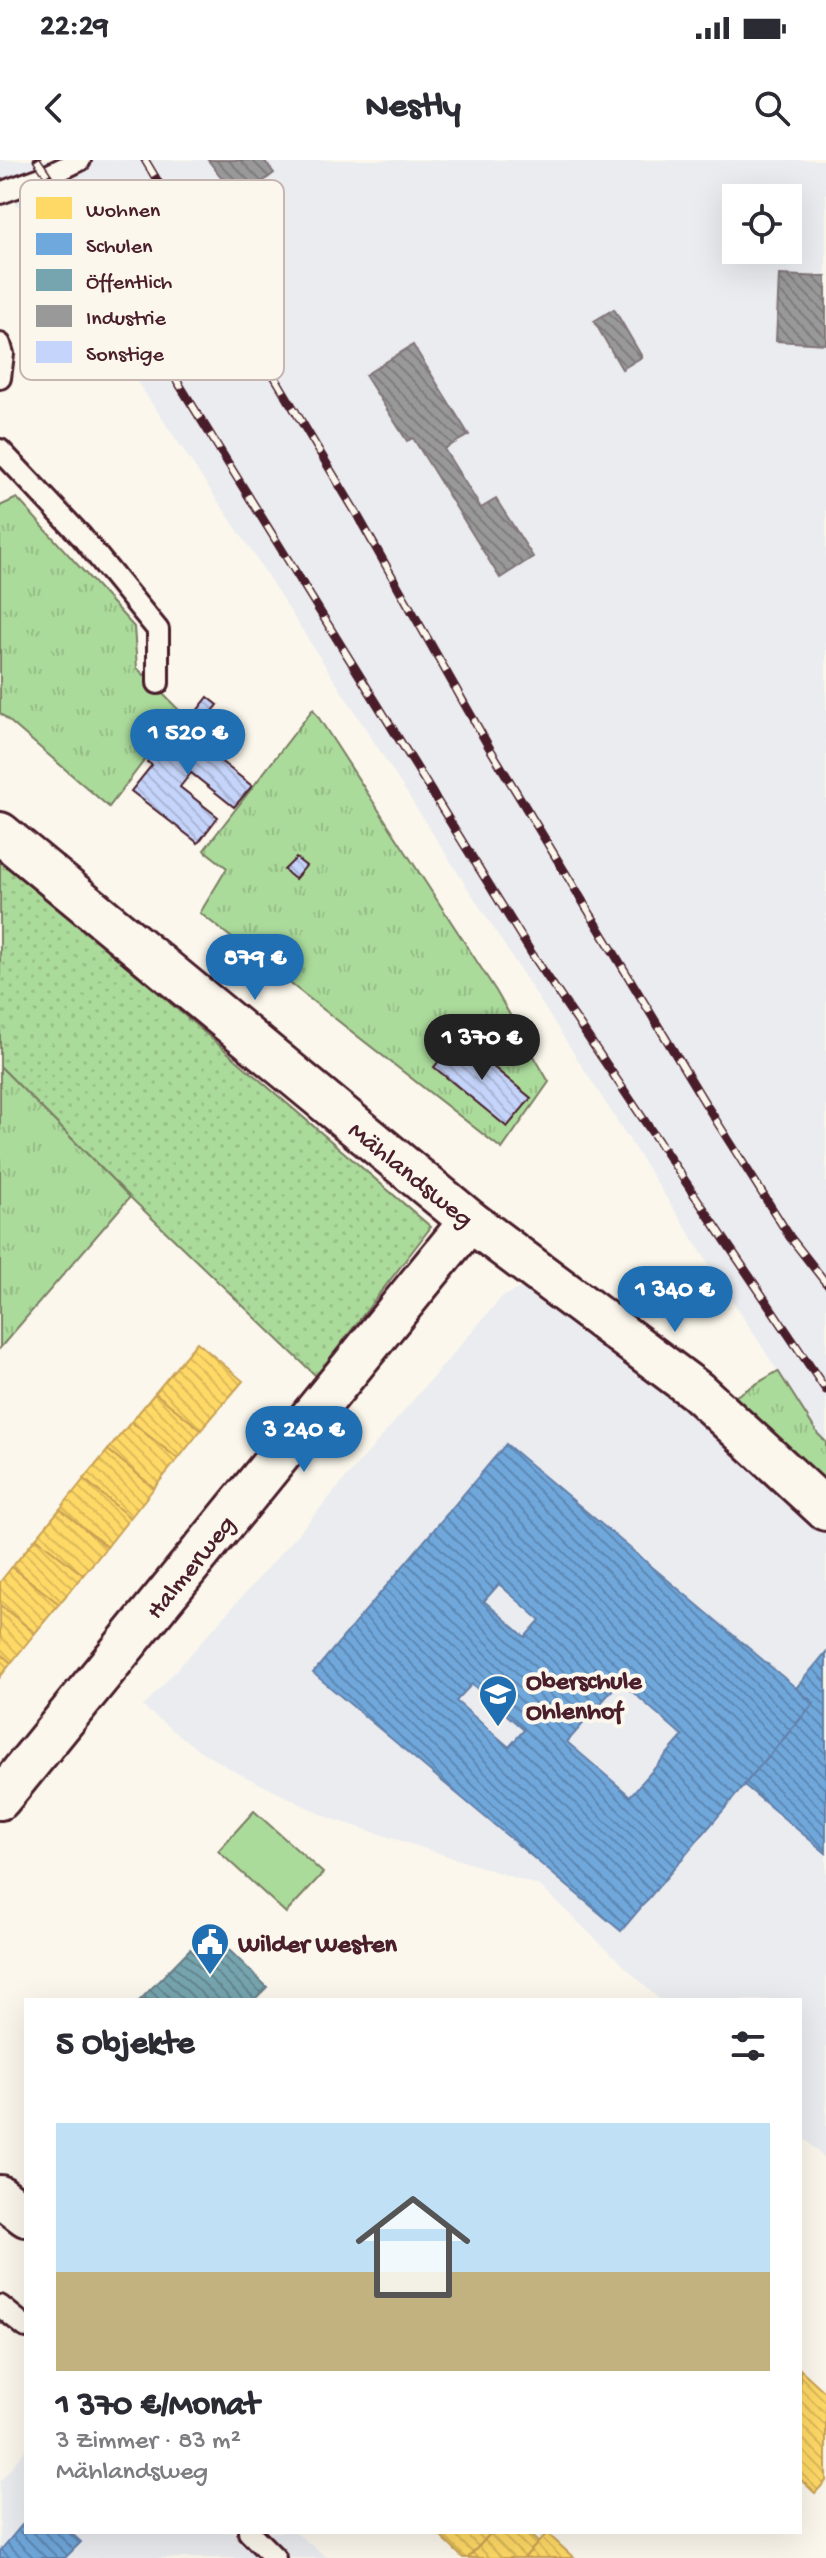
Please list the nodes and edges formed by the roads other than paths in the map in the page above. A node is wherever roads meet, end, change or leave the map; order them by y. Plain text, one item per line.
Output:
1 (80, 160) edge
2 (36, 180) edge
3 (20, 186) edge
4 (0, 193) edge
5 (0, 344) edge
6 (0, 378) edge
7 (0, 450) edge
8 (158, 683) dead end
9 (0, 833) edge
10 (470, 1221) junction
11 (826, 1510) edge
12 (0, 1799) edge
13 (0, 2196) edge
14 (24, 2214) edge
15 (0, 2306) edge
16 (24, 2325) edge

1 - 2 lane
3 - 4 lane
5 - 6 lane
7 - 8 lane
9 - 10 street, Mählandsweg
10 - 11 street, Mählandsweg
10 - 12 street, Halmerweg
13 - 14 street
15 - 16 lane

